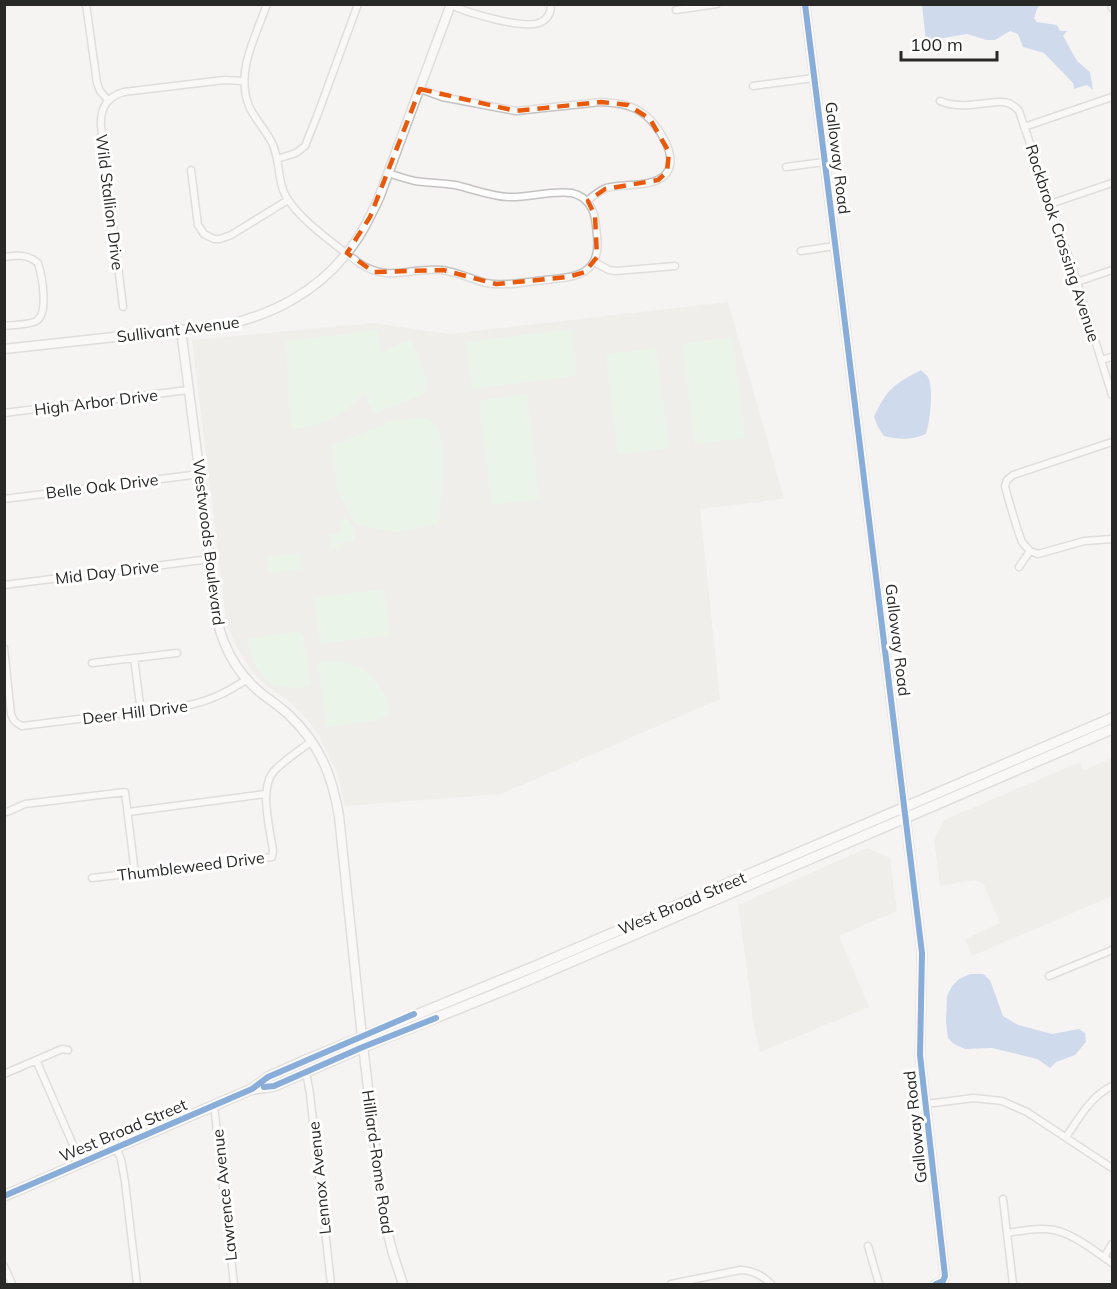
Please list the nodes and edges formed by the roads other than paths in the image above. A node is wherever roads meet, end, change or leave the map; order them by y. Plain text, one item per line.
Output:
1 (86, 4) edge
2 (267, 4) edge
3 (358, 4) edge
4 (551, 4) edge
5 (717, 4) edge
6 (805, 4) edge
7 (451, 5) edge
8 (676, 9) dead end
9 (814, 78) junction
10 (244, 81) junction
11 (753, 86) dead end
12 (420, 89) junction
13 (1113, 97) edge
14 (108, 100) junction
15 (940, 101) dead end
16 (1024, 127) junction
17 (277, 159) junction
18 (824, 162) junction
19 (786, 168) dead end
20 (191, 170) dead end
21 (388, 173) junction
22 (1113, 183) edge
23 (288, 200) junction
24 (588, 201) junction
25 (1050, 204) junction
26 (835, 246) junction
27 (801, 251) dead end
28 (347, 253) junction
29 (4, 257) edge
30 (594, 262) junction
31 (675, 266) dead end
32 (1113, 270) edge
33 (1077, 282) junction
34 (123, 307) dead end
35 (4, 326) edge
36 (181, 330) junction
37 (4, 349) edge
38 (1113, 357) edge
39 (1101, 360) junction
40 (189, 390) junction
41 (1113, 394) edge
42 (4, 413) edge
43 (1113, 442) edge
44 (200, 474) junction
45 (4, 499) edge
46 (1113, 539) edge
47 (1030, 551) junction
48 (210, 559) junction
49 (1019, 567) dead end
50 (4, 585) edge
51 (4, 648) edge
52 (177, 653) dead end
53 (135, 658) junction
54 (92, 663) dead end
55 (247, 679) junction
56 (141, 712) junction
57 (1113, 718) edge
58 (1113, 729) edge
59 (312, 741) junction
60 (266, 794) junction
61 (903, 808) junction
62 (7, 812) dead end
63 (128, 812) junction
64 (904, 818) junction
65 (135, 873) junction
66 (92, 878) dead end
67 (1112, 951) edge
68 (1049, 976) dead end
69 (362, 1042) junction
70 (68, 1050) dead end
71 (36, 1060) junction
72 (306, 1072) junction
73 (4, 1074) edge
74 (1113, 1086) edge
75 (252, 1089) junction
76 (926, 1104) junction
77 (214, 1105) junction
78 (1066, 1137) junction
79 (116, 1148) junction
80 (81, 1163) junction
81 (1113, 1168) edge
82 (6, 1193) edge
83 (1003, 1200) dead end
84 (1007, 1233) junction
85 (1113, 1244) edge
86 (868, 1246) dead end
87 (1104, 1257) junction
88 (1113, 1263) edge
89 (4, 1266) edge
90 (940, 1282) edge
91 (12, 1284) edge
92 (137, 1284) edge
93 (234, 1284) edge
94 (331, 1284) edge
95 (403, 1284) edge
96 (671, 1284) edge
97 (771, 1284) edge
98 (879, 1284) edge
99 (1013, 1284) edge

1 - 14 street
2 - 10 street
3 - 17 street
4 - 7 street
5 - 8 street
6 - 9 street, Galloway Road
7 - 12 street, Sullivant Avenue
9 - 11 street
9 - 18 street, Galloway Road
10 - 14 street
10 - 17 street
12 - 21 street, Sullivant Avenue
12 - 24 street
13 - 16 street
14 - 34 street, Wild Stallion Drive
15 - 16 street, Rockbrook Crossing Avenue
16 - 25 street, Rockbrook Crossing Avenue
17 - 23 street
18 - 19 street
18 - 26 street, Galloway Road
20 - 23 street
21 - 24 street
21 - 28 street, Sullivant Avenue
22 - 25 street
23 - 28 street
24 - 30 street
25 - 33 street, Rockbrook Crossing Avenue
26 - 27 street
26 - 61 street, Galloway Road
28 - 30 street
28 - 36 street, Sullivant Avenue
29 - 35 street
30 - 31 street
32 - 33 street
33 - 39 street, Rockbrook Crossing Avenue
36 - 37 street, Sullivant Avenue
36 - 40 street, Westwoods Boulevard
38 - 39 street
39 - 41 street, Rockbrook Crossing Avenue
40 - 42 street, High Arbor Drive
40 - 44 street, Westwoods Boulevard
43 - 47 street
44 - 45 street, Belle Oak Drive
44 - 48 street, Westwoods Boulevard
46 - 47 street
47 - 49 street
48 - 50 street, Mid Day Drive
48 - 55 street, Westwoods Boulevard
51 - 56 street, Deer Hill Drive
52 - 53 street
53 - 54 street
53 - 56 street
55 - 56 street, Deer Hill Drive
55 - 59 street, Westwoods Boulevard
57 - 61 main road, West Broad Street
58 - 64 main road, West Broad Street
59 - 60 street
59 - 69 street, Westwoods Boulevard
60 - 63 street
60 - 65 street, Thumbleweed Drive
61 - 64 street, Galloway Road
61 - 69 main road, West Broad Street
62 - 63 street
63 - 65 street
64 - 69 main road, West Broad Street
64 - 76 street, Galloway Road
65 - 66 street, Thumbleweed Drive
67 - 68 street
69 - 72 main road, West Broad Street
69 - 75 main road, West Broad Street
69 - 95 street, Hilliard-Rome Road
70 - 71 street
71 - 73 street
71 - 80 street
72 - 75 main road, West Broad Street
72 - 94 street, Lennox Avenue
74 - 78 street
75 - 77 main road, West Broad Street
76 - 78 street
76 - 90 street, Galloway Road
77 - 79 main road, West Broad Street
77 - 93 street, Lawrence Avenue
78 - 81 street
79 - 80 main road, West Broad Street
79 - 92 street
80 - 82 main road, West Broad Street
83 - 84 street
84 - 87 street
84 - 99 street
85 - 87 street
86 - 98 street
87 - 88 street
89 - 91 street
96 - 97 street

